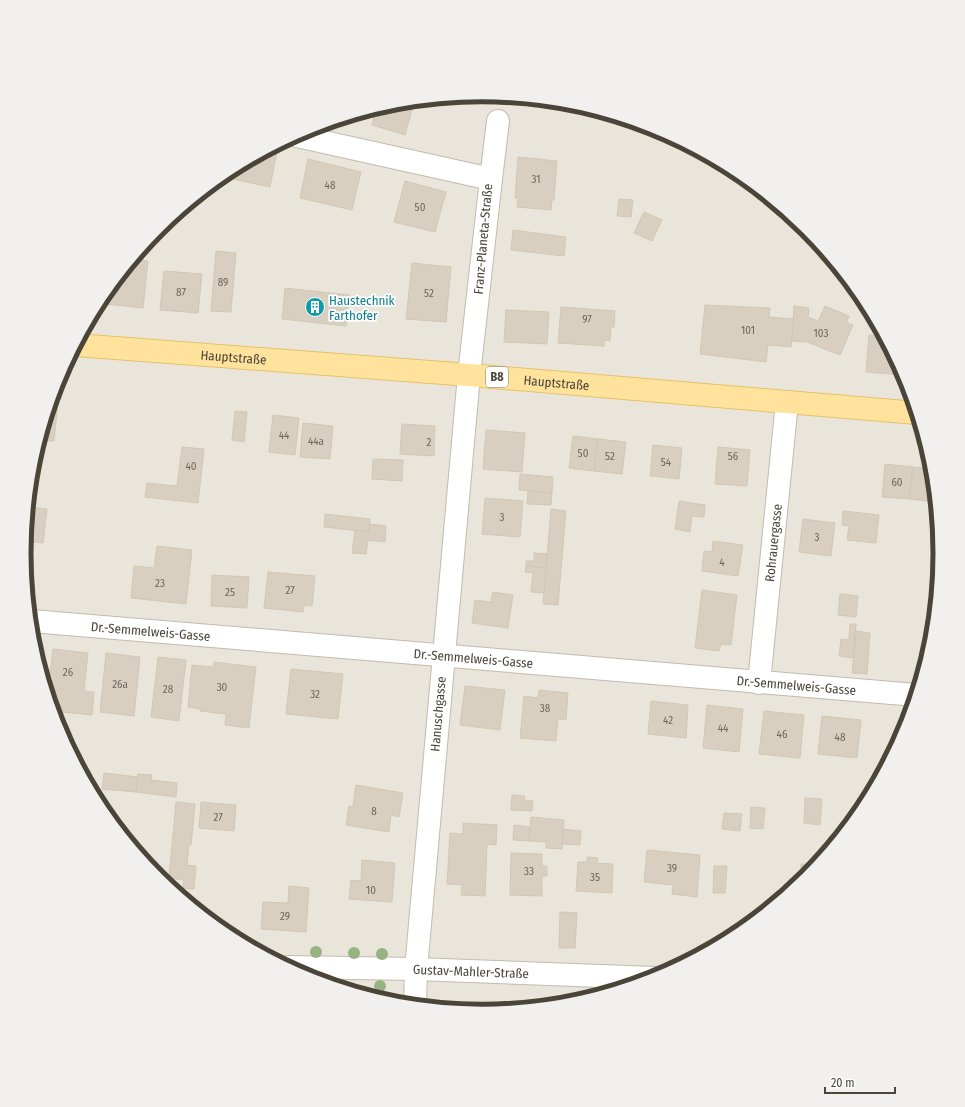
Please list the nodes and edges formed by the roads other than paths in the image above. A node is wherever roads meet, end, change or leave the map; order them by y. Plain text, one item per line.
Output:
1 (498, 121) dead end
2 (306, 138) edge
3 (491, 179) junction
4 (82, 345) edge
5 (469, 375) junction
6 (786, 402) junction
7 (911, 413) edge
8 (37, 621) edge
9 (444, 656) junction
10 (759, 683) junction
11 (911, 695) edge
12 (302, 967) edge
13 (416, 969) junction
14 (638, 977) edge
15 (415, 1000) edge

1 - 3 street
2 - 3 street, Franz-Planeta-Straße
3 - 5 street, Franz-Planeta-Straße
4 - 5 main road, Hauptstraße / B8
5 - 6 main road, Hauptstraße / B8
5 - 9 street, Hanuschgasse
6 - 7 main road, Hauptstraße / B8
6 - 10 street, Rohrauergasse
8 - 9 street, Dr.-Semmelweis-Gasse
9 - 10 street, Dr.-Semmelweis-Gasse
9 - 13 street, Hanuschgasse
10 - 11 street, Dr.-Semmelweis-Gasse
12 - 13 street, Gustav-Mahler-Straße
13 - 14 street, Gustav-Mahler-Straße
13 - 15 street, Hanuschgasse

